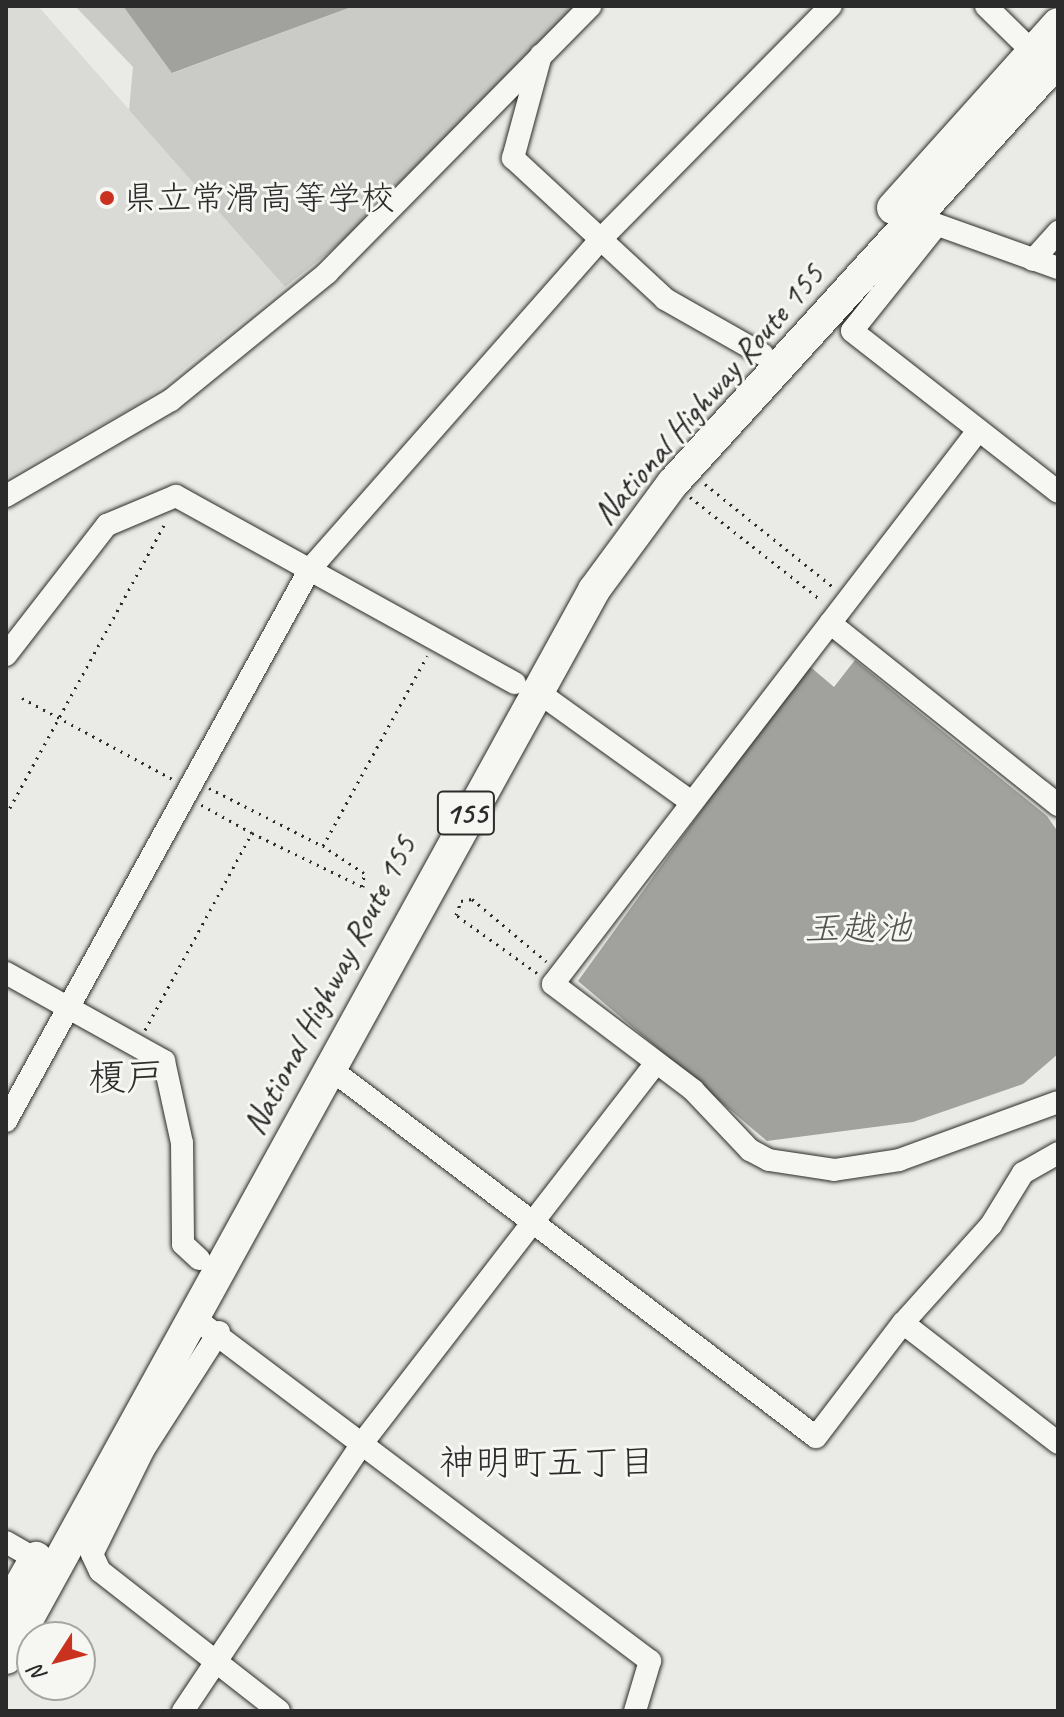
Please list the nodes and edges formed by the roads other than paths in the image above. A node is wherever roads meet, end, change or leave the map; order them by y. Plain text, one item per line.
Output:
1 (590, 6) edge
2 (831, 6) edge
3 (986, 6) edge
4 (1058, 24) edge
5 (542, 50) junction
6 (1050, 64) edge
7 (926, 221) junction
8 (1058, 232) edge
9 (601, 239) junction
10 (1033, 260) junction
11 (1058, 268) edge
12 (762, 354) junction
13 (977, 432) junction
14 (1058, 492) edge
15 (6, 496) edge
16 (310, 569) junction
17 (839, 612) junction
18 (6, 655) edge
19 (524, 686) junction
20 (691, 802) junction
21 (1058, 805) edge
22 (6, 973) edge
23 (68, 1008) junction
24 (654, 1065) junction
25 (328, 1067) junction
26 (1058, 1102) edge
27 (6, 1121) edge
28 (1058, 1153) edge
29 (532, 1223) junction
30 (199, 1259) junction
31 (903, 1323) junction
32 (206, 1324) junction
33 (363, 1442) junction
34 (1058, 1443) edge
35 (6, 1542) edge
36 (36, 1559) junction
37 (6, 1611) edge
38 (6, 1658) edge
39 (218, 1664) junction
40 (183, 1711) edge
41 (279, 1711) edge
42 (635, 1711) edge

1 - 5 street
2 - 9 street
3 - 6 street
4 - 6 highway, National Highway Route 155 / 155
5 - 9 street
5 - 15 street
6 - 7 highway, National Highway Route 155 / 155
6 - 12 highway, National Highway Route 155 / 155
7 - 10 street
7 - 13 street
7 - 19 highway, National Highway Route 155 / 155
8 - 10 street
9 - 12 street
9 - 16 street
10 - 11 street
12 - 19 highway, National Highway Route 155 / 155
13 - 14 street
13 - 17 street
16 - 18 street
16 - 19 street
16 - 23 street
17 - 20 street
17 - 21 street
19 - 20 street
19 - 25 highway, National Highway Route 155 / 155
19 - 30 highway, National Highway Route 155 / 155
20 - 24 street
22 - 23 street
23 - 27 street
23 - 30 street
24 - 26 street
24 - 29 street
25 - 29 street
25 - 32 highway, National Highway Route 155 / 155
28 - 31 street
29 - 31 street
29 - 33 street
30 - 36 highway, National Highway Route 155 / 155
31 - 34 street
32 - 33 street
32 - 38 highway, National Highway Route 155 / 155
32 - 39 street
33 - 39 street
33 - 42 street
35 - 36 street
36 - 37 highway, National Highway Route 155 / 155
39 - 40 street
39 - 41 street

